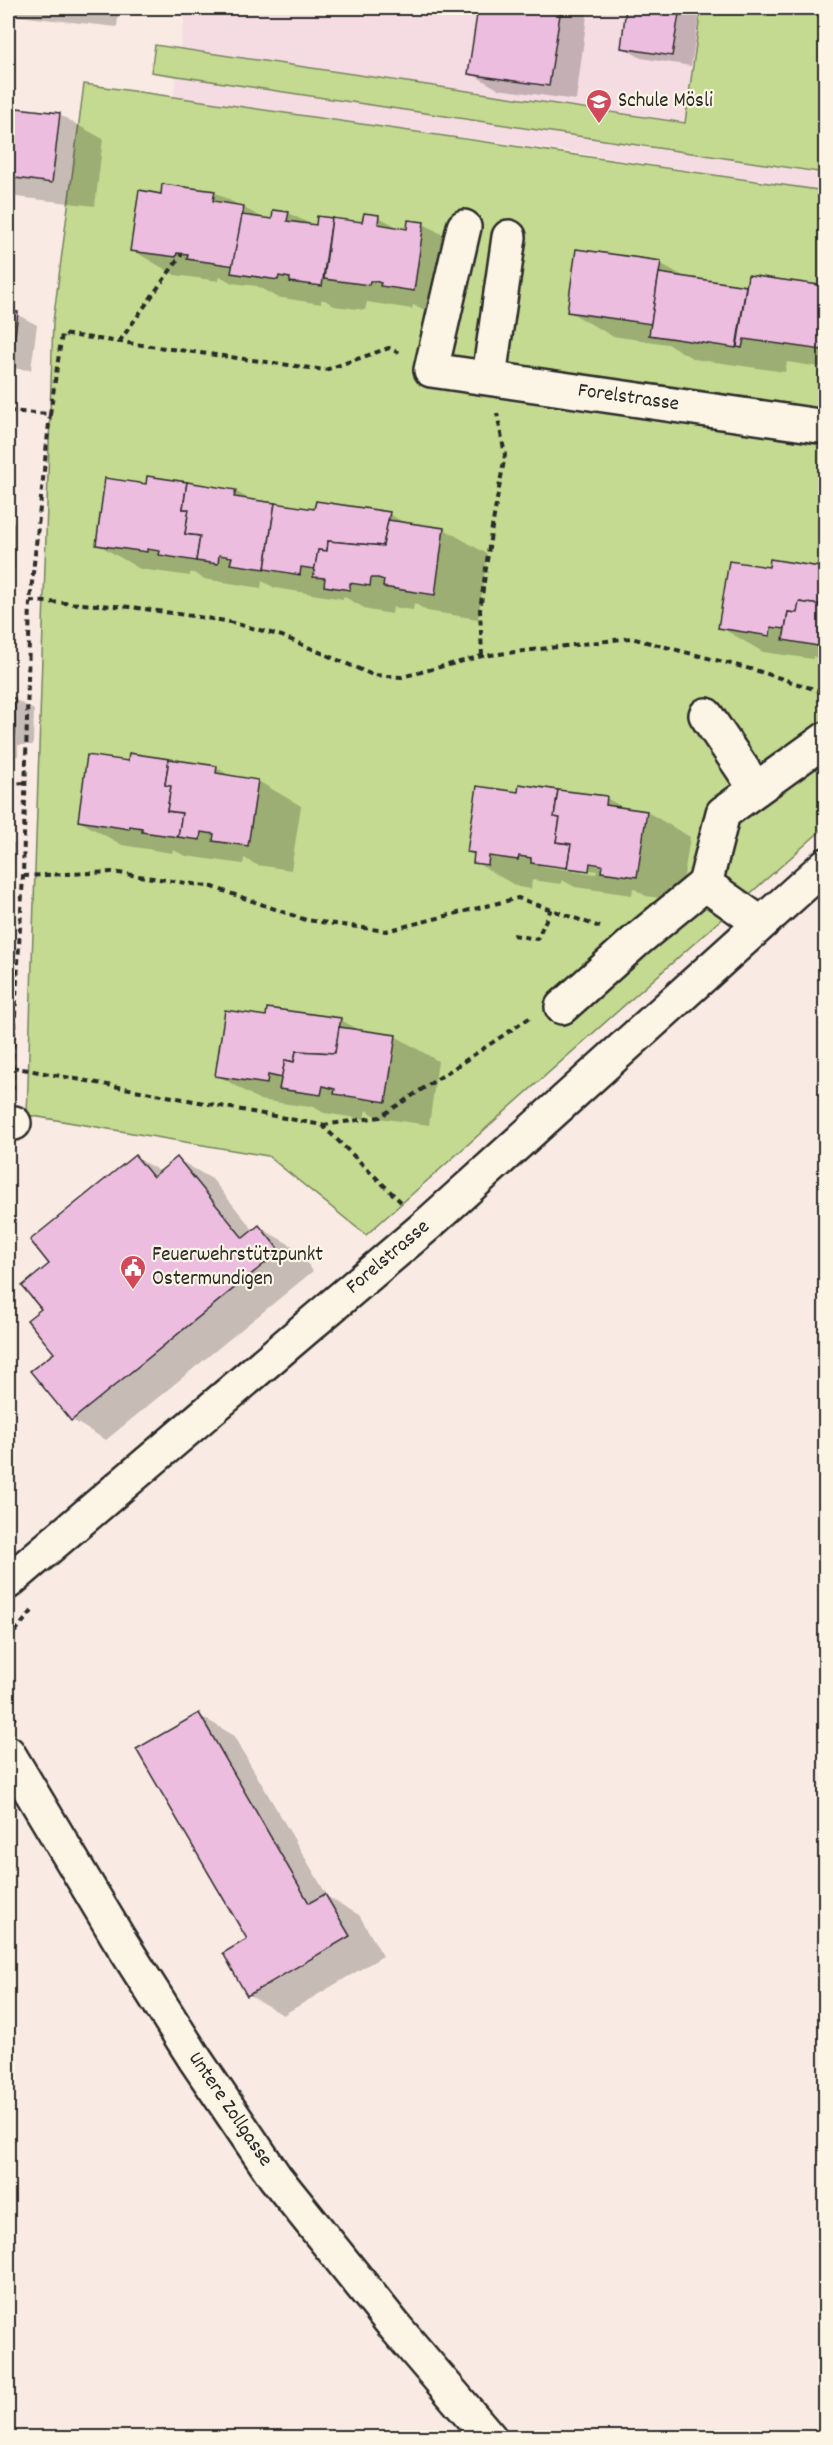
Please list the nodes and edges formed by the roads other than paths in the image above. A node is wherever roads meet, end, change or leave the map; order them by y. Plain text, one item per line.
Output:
1 (464, 227) dead end
2 (509, 237) dead end
3 (489, 377) junction
4 (825, 427) edge
5 (706, 715) dead end
6 (825, 739) edge
7 (756, 789) junction
8 (825, 865) edge
9 (705, 884) junction
10 (760, 923) junction
11 (562, 1008) road end
12 (8, 1582) edge
13 (8, 1754) edge
14 (490, 2438) edge

1 - 3 street, Forelstrasse
2 - 3 street
3 - 4 street, Forelstrasse
5 - 7 street
6 - 7 street
7 - 9 street
8 - 10 street, Forelstrasse
9 - 10 street
9 - 11 street
10 - 12 street, Forelstrasse
13 - 14 street, Untere Zollgasse

